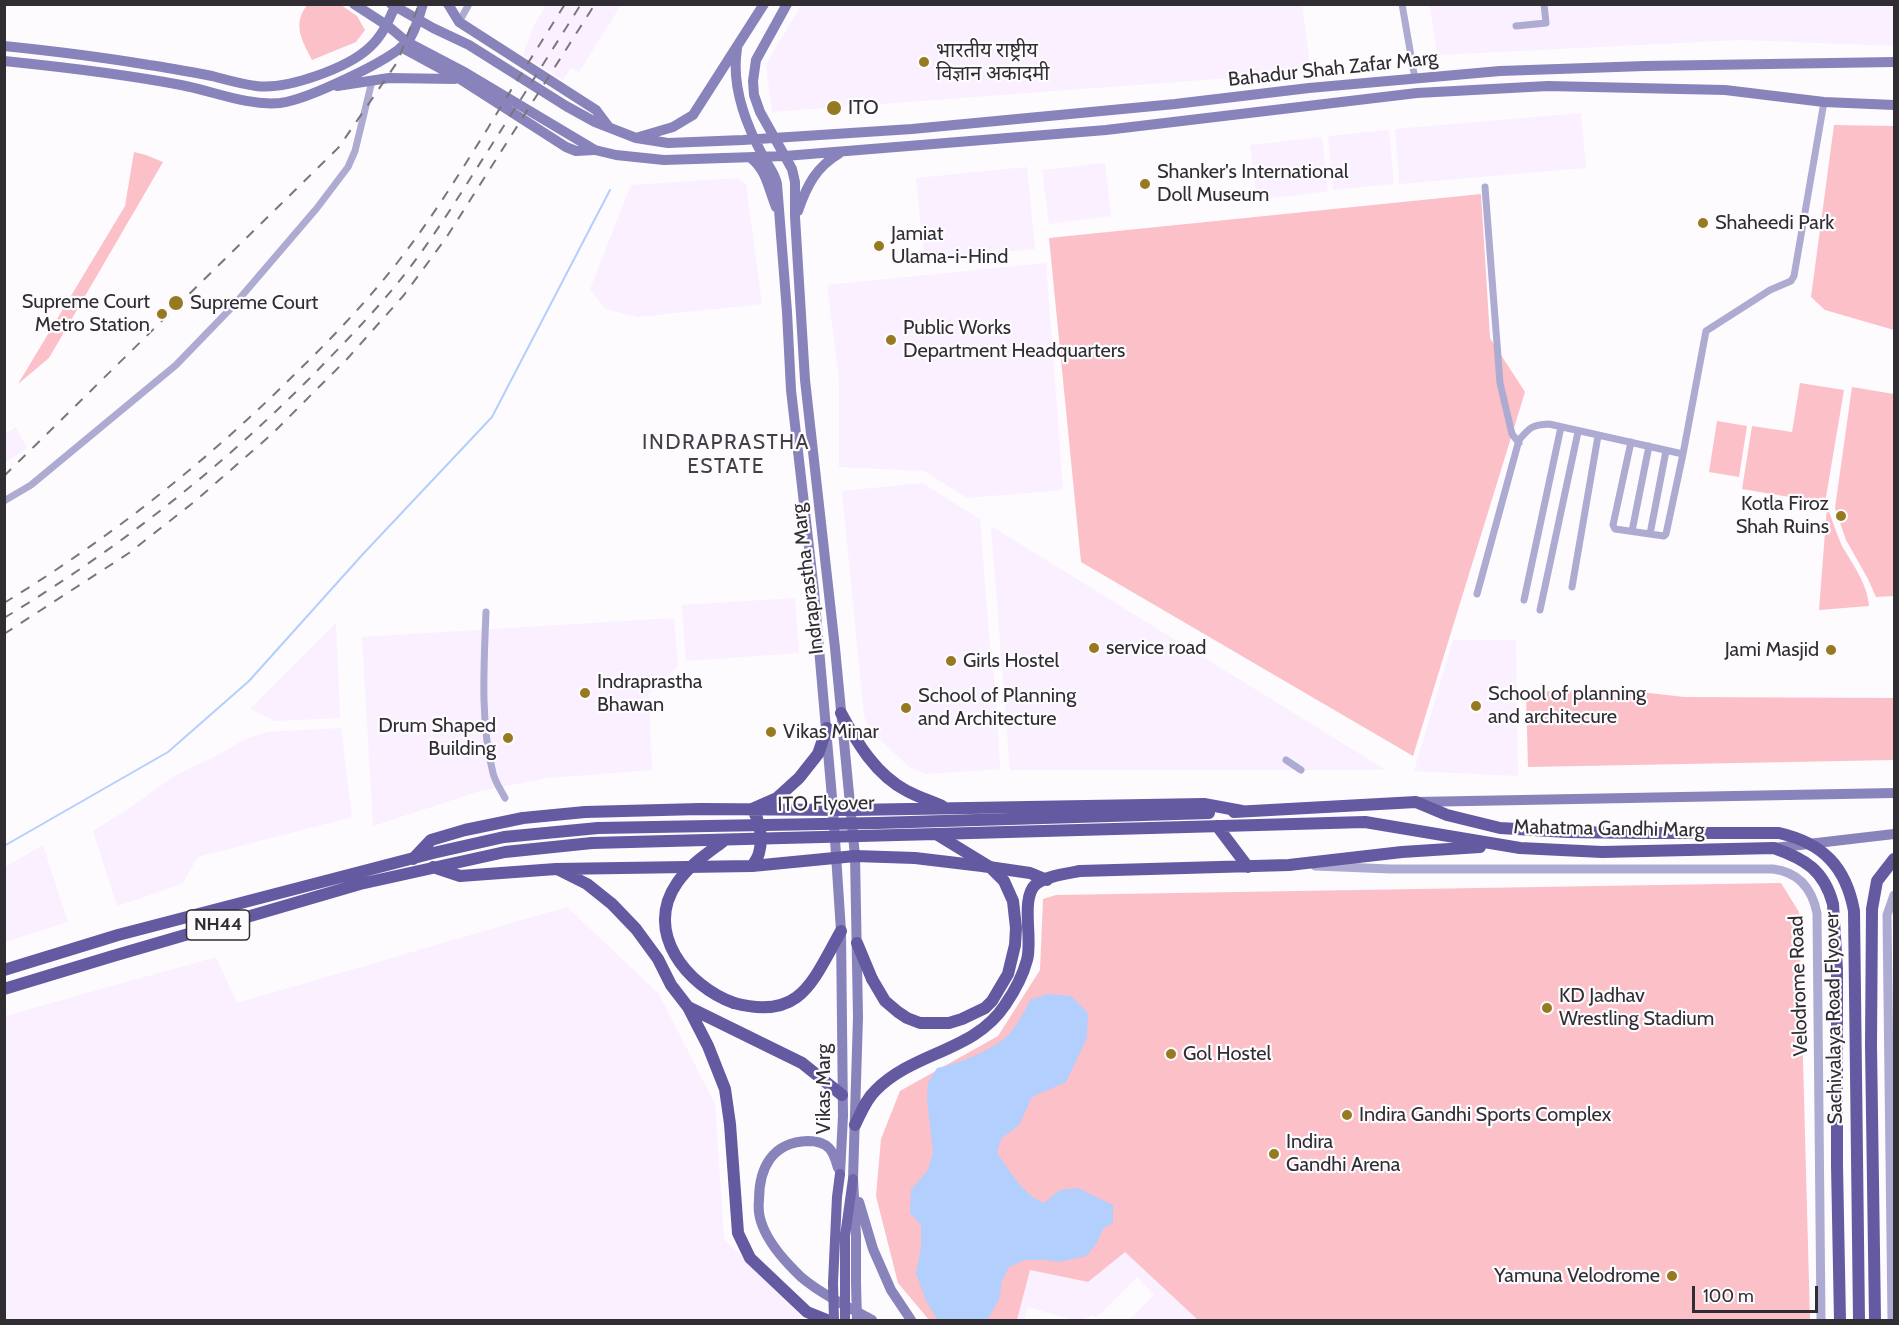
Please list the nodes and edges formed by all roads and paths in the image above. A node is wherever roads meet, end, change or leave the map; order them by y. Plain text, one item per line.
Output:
1 (354, 4) edge
2 (423, 4) edge
3 (448, 4) edge
4 (469, 4) edge
5 (764, 4) edge
6 (787, 4) edge
7 (1402, 4) edge
8 (1544, 4) edge
9 (394, 5) edge
10 (418, 20) junction
11 (459, 22) junction
12 (388, 26) junction
13 (1516, 26) dead end
14 (476, 34) junction
15 (404, 44) junction
16 (469, 45) junction
17 (4, 46) edge
18 (737, 49) junction
19 (4, 61) edge
20 (1894, 62) edge
21 (460, 79) junction
22 (1415, 79) junction
23 (302, 81) junction
24 (372, 81) junction
25 (327, 87) junction
26 (305, 96) junction
27 (1824, 102) junction
28 (1894, 105) edge
29 (609, 128) junction
30 (636, 138) junction
31 (776, 138) junction
32 (755, 139) junction
33 (595, 150) junction
34 (843, 151) junction
35 (785, 156) junction
36 (751, 158) junction
37 (764, 158) junction
38 (1485, 187) dead end
39 (780, 217) junction
40 (795, 217) junction
41 (1561, 427) junction
42 (1578, 432) junction
43 (1598, 436) junction
44 (1631, 442) junction
45 (1519, 443) junction
46 (1649, 446) junction
47 (1666, 451) junction
48 (1683, 454) junction
49 (4, 501) edge
50 (1632, 531) junction
51 (1650, 534) junction
52 (1572, 587) dead end
53 (1477, 594) dead end
54 (1524, 600) dead end
55 (1540, 610) dead end
56 (486, 612) dead end
57 (841, 713) junction
58 (827, 728) junction
59 (1286, 760) dead end
60 (1301, 770) dead end
61 (1894, 793) edge
62 (505, 798) dead end
63 (1416, 802) junction
64 (946, 808) junction
65 (752, 809) junction
66 (834, 809) junction
67 (851, 810) junction
68 (1242, 811) junction
69 (1212, 826) junction
70 (936, 834) junction
71 (1894, 834) edge
72 (725, 840) junction
73 (1499, 846) junction
74 (1774, 848) junction
75 (855, 856) junction
76 (835, 857) junction
77 (413, 859) junction
78 (1894, 859) edge
79 (1290, 865) junction
80 (752, 866) junction
81 (433, 867) junction
82 (1248, 867) junction
83 (556, 869) junction
84 (1047, 880) junction
85 (1893, 896) edge
86 (841, 932) junction
87 (857, 943) junction
88 (4, 970) edge
89 (4, 989) edge
90 (688, 1007) junction
91 (842, 1095) junction
92 (855, 1125) junction
93 (840, 1174) junction
94 (853, 1179) junction
95 (845, 1283) junction
96 (827, 1320) edge
97 (834, 1320) edge
98 (845, 1320) edge
99 (857, 1320) edge
100 (872, 1320) edge
101 (911, 1320) edge
102 (1821, 1320) edge
103 (1840, 1320) edge
104 (1859, 1320) edge
105 (1875, 1320) edge
106 (1892, 1320) edge

1 - 12 main road
2 - 10 main road
3 - 11 main road
4 - 11 street
5 - 18 main road
6 - 31 main road, Indraprastha Marg
7 - 22 street
8 - 13 street
9 - 10 main road
9 - 12 main road
10 - 15 main road
10 - 16 main road
11 - 14 main road
12 - 15 main road
12 - 23 main road
14 - 16 main road
14 - 29 main road
15 - 21 main road
15 - 25 main road
15 - 33 main road
16 - 29 main road
17 - 23 main road
18 - 30 main road
18 - 32 main road, Indraprastha Marg
19 - 26 main road
20 - 22 main road, Bahadur Shah Zafar Marg
21 - 24 main road
21 - 33 main road
22 - 31 main road, Bahadur Shah Zafar Marg
23 - 26 main road
24 - 25 main road
24 - 49 street
25 - 26 main road
27 - 28 main road, Bahadur Shah Zafar Marg
27 - 34 main road, Bahadur Shah Zafar Marg
27 - 48 street
29 - 30 main road
30 - 32 main road
31 - 32 main road, Bahadur Shah Zafar Marg
31 - 35 main road, Indraprastha Marg
32 - 37 main road, Indraprastha Marg
33 - 36 main road
34 - 35 main road, Bahadur Shah Zafar Marg
34 - 40 main road
35 - 37 main road, Bahadur Shah Zafar Marg
35 - 40 main road, Indraprastha Marg
36 - 37 main road
36 - 39 main road
37 - 39 main road, Indraprastha Marg
38 - 45 street
39 - 58 main road, Indraprastha Marg
40 - 57 main road, Indraprastha Marg
41 - 42 street
41 - 45 street
41 - 54 street
42 - 43 street
42 - 55 street
43 - 44 street
43 - 52 street
44 - 46 street
44 - 50 street
45 - 53 street
46 - 47 street
46 - 50 street
47 - 48 street
47 - 51 street
48 - 51 street
50 - 51 street
56 - 62 street
57 - 64 highway
57 - 67 main road, Indraprastha Marg
58 - 65 highway
58 - 66 main road, Indraprastha Marg
59 - 60 street
61 - 63 main road, Mahatma Gandhi Marg
63 - 68 highway, Mahatma Gandhi Marg
63 - 104 highway, Sachivalaya Road Flyover, bridge
64 - 67 highway
64 - 68 highway
65 - 66 highway
65 - 77 highway
65 - 80 highway
66 - 67 highway
66 - 76 main road, Indraprastha Marg
67 - 75 main road, Indraprastha Marg
68 - 77 highway, ITO Flyover / NH44, bridge
69 - 70 highway, ITO Flyover
69 - 73 highway, Mahatma Gandhi Marg
69 - 82 highway
70 - 72 highway, ITO Flyover, bridge
70 - 87 highway, bridge
71 - 74 main road, Mahatma Gandhi Marg
72 - 81 highway, ITO Flyover / NH44, bridge
72 - 86 highway, bridge
73 - 74 highway, Mahatma Gandhi Marg
73 - 79 highway
74 - 103 highway, Sachivalaya Road Flyover
75 - 76 highway
75 - 84 highway
75 - 87 main road, Vikas Marg
76 - 80 highway
76 - 86 main road, Vikas Marg
77 - 88 highway, NH44
78 - 105 highway
79 - 82 highway
79 - 102 street, Velodrome Road
80 - 83 highway
81 - 83 highway
81 - 89 highway, NH44
82 - 84 highway
83 - 90 highway
84 - 92 highway
85 - 106 street
86 - 91 main road, Vikas Marg
87 - 92 main road, Vikas Marg
90 - 91 highway
90 - 96 highway
91 - 93 main road, Vikas Marg
92 - 94 main road, Vikas Marg
93 - 95 main road, Vikas Marg
93 - 100 main road
94 - 95 main road, Vikas Marg
94 - 101 main road
95 - 97 main road, Vikas Marg, bridge
95 - 98 main road, Vikas Marg, bridge
95 - 99 main road, Vikas Marg, bridge

